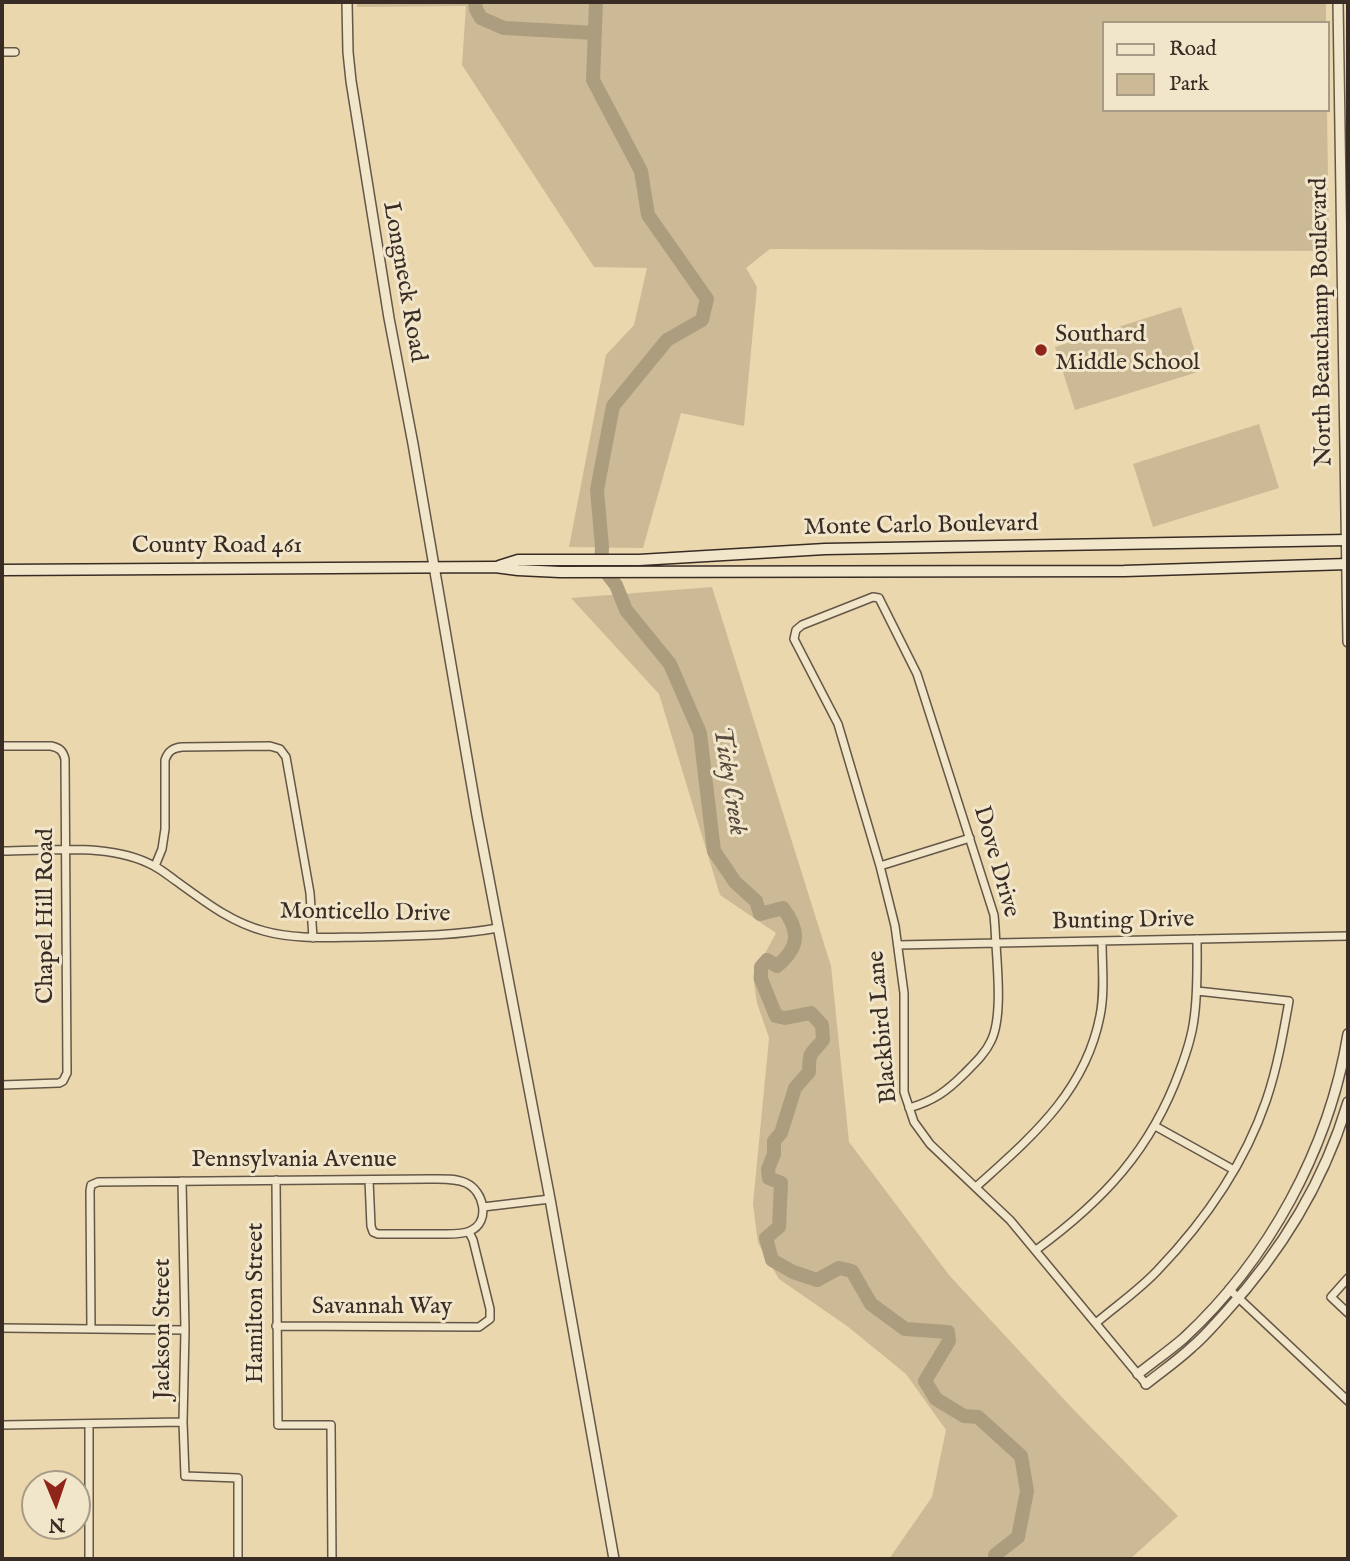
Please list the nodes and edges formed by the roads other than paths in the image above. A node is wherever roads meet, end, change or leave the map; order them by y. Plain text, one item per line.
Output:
1 (347, 2) edge
2 (1338, 2) edge
3 (2, 52) edge
4 (15, 52) dead end
5 (1347, 540) edge
6 (1347, 564) edge
7 (639, 565) junction
8 (433, 567) junction
9 (495, 567) junction
10 (2, 570) edge
11 (794, 639) joint
12 (1348, 642) edge
13 (2, 746) edge
14 (970, 838) junction
15 (67, 850) junction
16 (2, 851) edge
17 (155, 866) junction
18 (880, 866) junction
19 (498, 928) junction
20 (1348, 936) edge
21 (313, 938) junction
22 (1197, 939) junction
23 (1102, 941) junction
24 (996, 944) junction
25 (898, 945) junction
26 (1198, 991) junction
27 (1348, 1034) edge
28 (2, 1085) edge
29 (1348, 1102) edge
30 (909, 1108) junction
31 (1155, 1125) junction
32 (1234, 1170) junction
33 (276, 1180) junction
34 (369, 1180) junction
35 (182, 1181) junction
36 (976, 1187) junction
37 (550, 1199) junction
38 (483, 1207) junction
39 (469, 1232) junction
40 (1036, 1251) junction
41 (1348, 1278) edge
42 (1229, 1289) junction
43 (1239, 1298) junction
44 (1348, 1313) edge
45 (1096, 1323) junction
46 (276, 1326) junction
47 (2, 1328) edge
48 (91, 1329) junction
49 (185, 1330) junction
50 (1138, 1374) junction
51 (1146, 1384) joint
52 (1348, 1401) edge
53 (183, 1422) junction
54 (89, 1424) junction
55 (2, 1425) edge
56 (89, 1559) edge
57 (238, 1559) edge
58 (332, 1559) edge
59 (614, 1559) edge

1 - 8 street, Longneck Road
2 - 5 street, North Beauchamp Boulevard
3 - 4 street
5 - 6 street, North Beauchamp Boulevard
5 - 7 main road, Monte Carlo Boulevard
6 - 7 main road, Monte Carlo Boulevard
6 - 12 street, North Beauchamp Boulevard
7 - 9 main road, Monte Carlo Boulevard
7 - 9 main road, Monte Carlo Boulevard
8 - 9 main road, Monte Carlo Boulevard
8 - 10 main road, County Road 461
8 - 19 street, Longneck Road
11 - 14 street, Dove Drive
11 - 18 street, Blackbird Lane
13 - 15 street, Chapel Hill Road
14 - 18 street
14 - 24 street, Dove Drive
15 - 16 street, Monticello Drive
15 - 17 street, Monticello Drive
15 - 28 street, Chapel Hill Road
17 - 21 street, Monticello Drive
17 - 21 street
18 - 25 street, Blackbird Lane
19 - 21 street, Monticello Drive
19 - 37 street, Longneck Road
20 - 22 street, Bunting Drive
22 - 23 street, Bunting Drive
22 - 26 street
23 - 24 street, Bunting Drive
23 - 36 street
24 - 25 street, Bunting Drive
24 - 30 street, Dove Drive
25 - 30 street, Blackbird Lane
26 - 31 street
26 - 32 street
27 - 42 street
29 - 43 street
30 - 36 street, Blackbird Lane
31 - 32 street
31 - 40 street
32 - 45 street
33 - 34 street, Pennsylvania Avenue
33 - 35 street, Pennsylvania Avenue
33 - 46 street, Hamilton Street
34 - 38 street, Pennsylvania Avenue
34 - 39 street
35 - 48 street, Pennsylvania Avenue
35 - 49 street, Jackson Street
36 - 40 street, Blackbird Lane
37 - 38 street
37 - 59 street, Longneck Road
38 - 39 street
39 - 46 street, Savannah Way
40 - 45 street, Blackbird Lane
41 - 44 street
42 - 43 street
42 - 50 street
43 - 51 street
43 - 52 street
45 - 50 street, Blackbird Lane
46 - 58 street, Hamilton Street
47 - 48 street
48 - 49 street
49 - 53 street, Jackson Street
50 - 51 street, Blackbird Lane
53 - 54 street
53 - 57 street, Jackson Street
54 - 55 street
54 - 56 street

